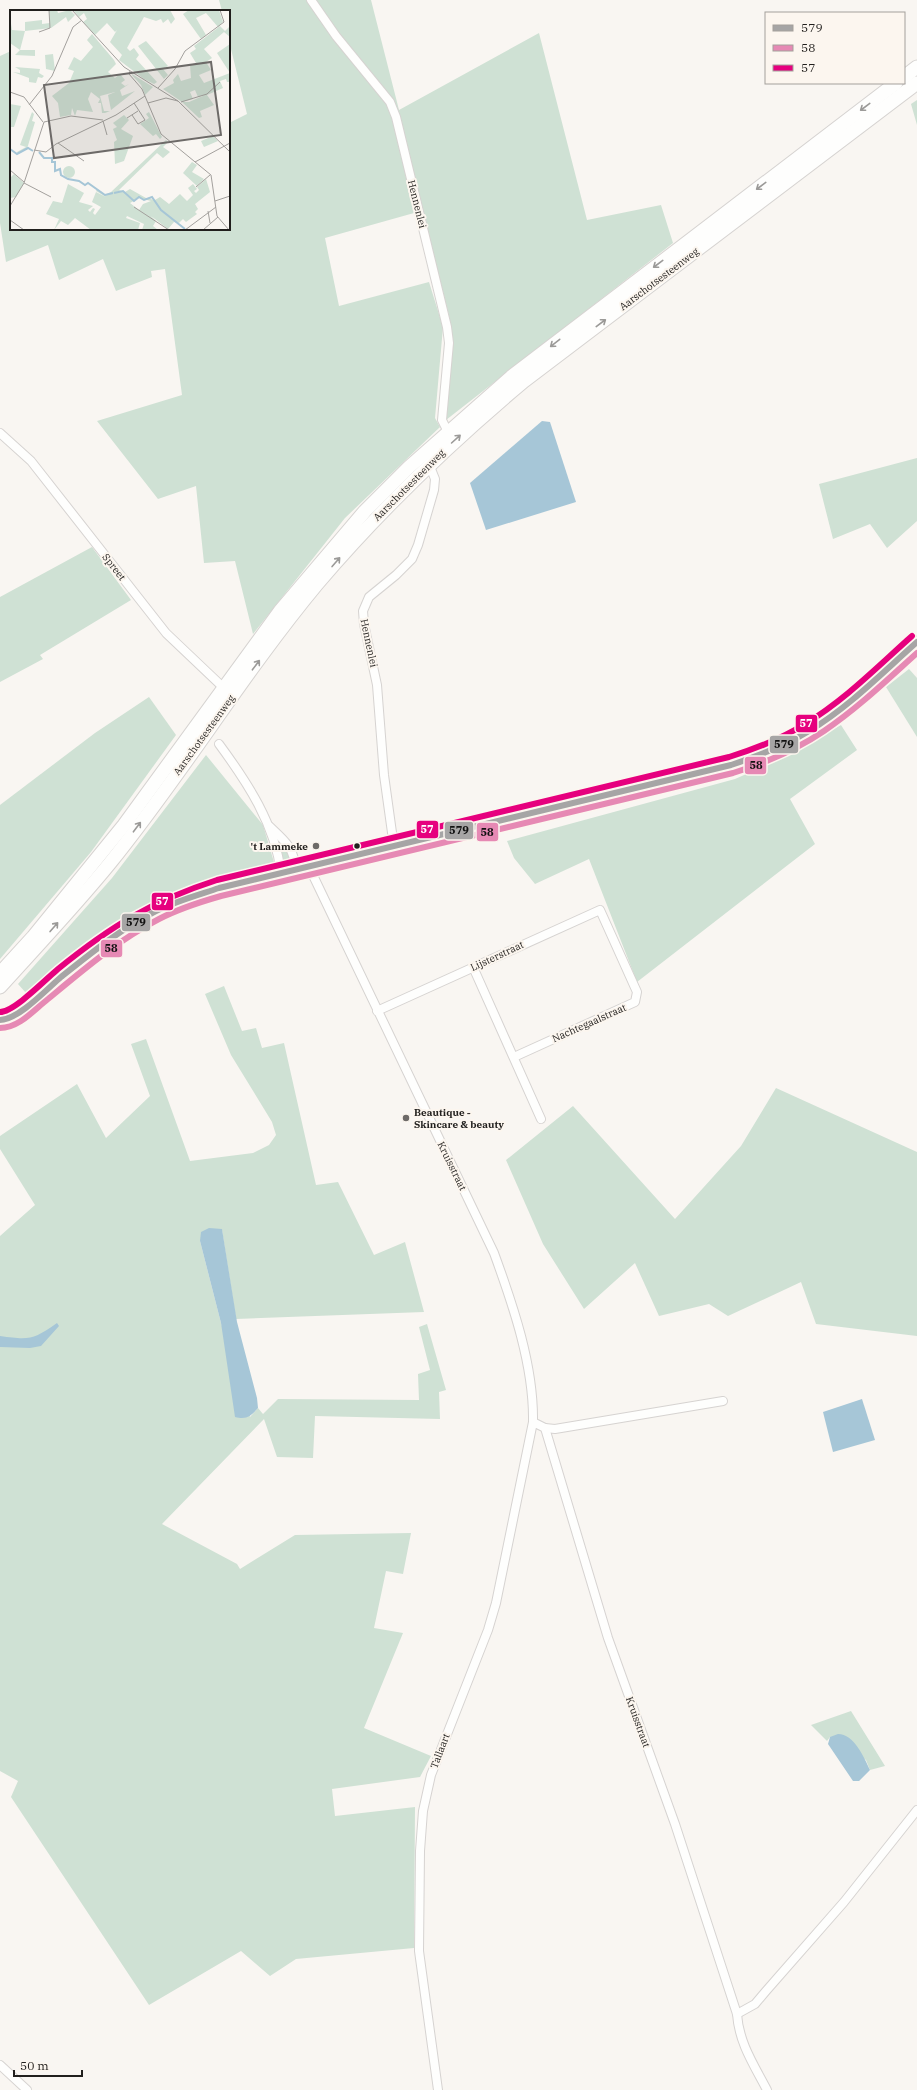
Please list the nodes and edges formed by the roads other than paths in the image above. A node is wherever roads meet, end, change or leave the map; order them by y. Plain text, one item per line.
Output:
1 (311, 0) edge
2 (917, 67) edge
3 (905, 76) edge
4 (917, 83) edge
5 (895, 84) edge
6 (448, 432) junction
7 (0, 433) edge
8 (429, 464) junction
9 (917, 642) edge
10 (228, 692) junction
11 (219, 744) dead end
12 (268, 825) junction
13 (394, 847) junction
14 (308, 868) junction
15 (295, 870) junction
16 (281, 873) junction
17 (608, 928) joint
18 (473, 967) junction
19 (0, 972) edge
20 (0, 987) edge
21 (377, 1011) junction
22 (0, 1020) edge
23 (514, 1057) junction
24 (541, 1119) dead end
25 (723, 1401) dead end
26 (533, 1422) junction
27 (545, 1428) junction
28 (917, 1810) edge
29 (737, 2014) junction
30 (0, 2065) edge
31 (27, 2090) edge
32 (438, 2090) edge
33 (767, 2090) edge

1 - 6 street, Hennenlei
2 - 3 main road
8 -> 4 main road, Aarschotsesteenweg
5 -> 6 main road, Aarschotsesteenweg
6 - 10 main road, Aarschotsesteenweg
7 - 10 street, Spreet
10 -> 8 main road, Aarschotsesteenweg
8 - 13 street, Hennenlei
9 - 13 street
10 - 19 main road, Aarschotsesteenweg
20 -> 10 main road, Aarschotsesteenweg
11 - 12 street
12 - 15 street
12 - 16 street
13 - 14 street
14 - 15 street
14 - 21 street, Kruisstraat
15 - 16 street
16 - 22 street
17 - 18 street, Lijsterstraat
17 - 23 street, Nachtegaalstraat
18 - 21 street, Lijsterstraat
18 - 23 street
21 - 26 street, Kruisstraat
23 - 24 street
25 - 27 street
26 - 27 street
26 - 32 street, Tallaart
27 - 29 street, Kruisstraat
28 - 29 street
29 - 33 street, Kruisstraat
30 - 31 street

